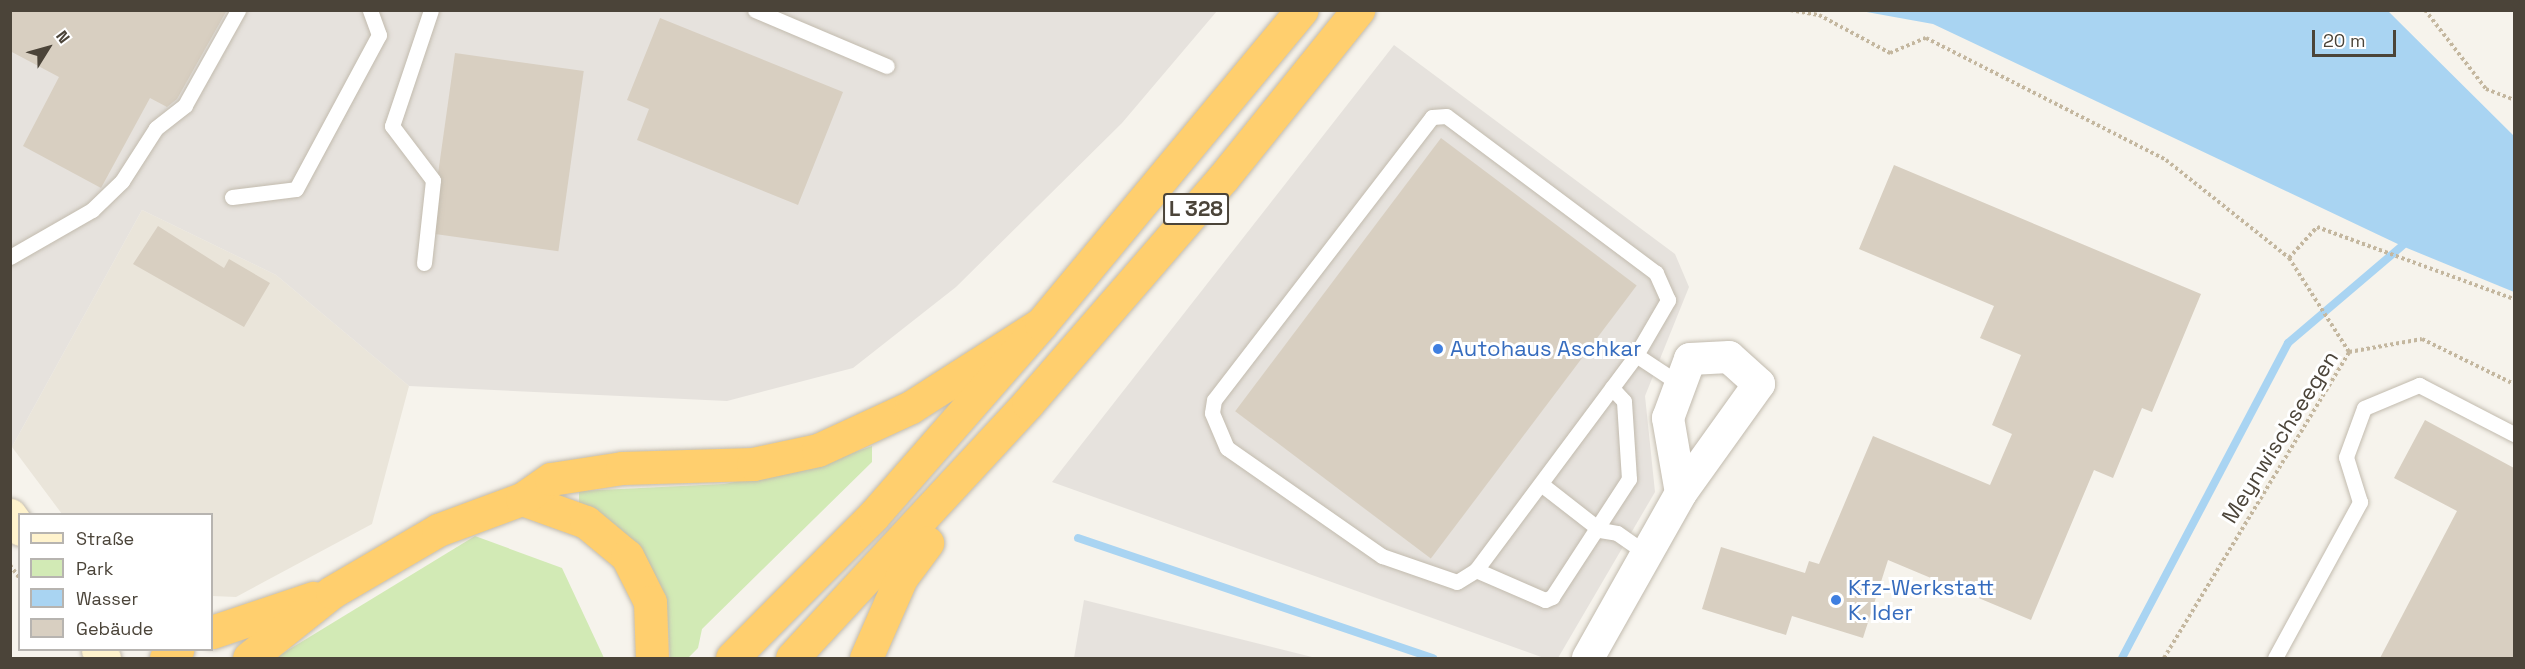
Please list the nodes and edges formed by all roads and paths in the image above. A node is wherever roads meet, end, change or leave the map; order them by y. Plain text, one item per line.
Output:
1 (238, 10) edge
2 (370, 10) edge
3 (431, 10) edge
4 (755, 10) edge
5 (1302, 10) edge
6 (1358, 10) edge
7 (1790, 10) edge
8 (2425, 10) edge
9 (887, 66) dead end
10 (2514, 100) edge
11 (232, 197) dead end
12 (10, 257) edge
13 (2289, 258) junction
14 (424, 263) dead end
15 (2514, 298) edge
16 (1041, 324) junction
17 (2349, 352) junction
18 (1636, 355) junction
19 (1680, 384) junction
20 (2514, 384) edge
21 (1612, 388) junction
22 (1028, 403) junction
23 (2514, 434) edge
24 (1540, 484) junction
25 (1681, 493) junction
26 (522, 499) junction
27 (1600, 530) junction
28 (1647, 554) junction
29 (1476, 570) junction
30 (332, 592) junction
31 (213, 632) edge
32 (249, 658) edge
33 (652, 658) edge
34 (732, 658) edge
35 (792, 658) edge
36 (866, 658) edge
37 (1588, 658) edge
38 (2164, 658) edge
39 (2275, 658) edge

1 - 12 lane
2 - 11 lane
3 - 14 lane
4 - 9 lane
5 - 16 highway, L 328
6 - 22 highway, L 328
7 - 13 path
8 - 10 path
13 - 15 path
13 - 17 path
16 - 26 highway
16 - 34 highway, L 328
17 - 20 path, Meynwischseegen
17 - 38 path, Meynwischseegen
18 - 19 lane
18 - 21 lane
18 - 29 lane
19 - 25 street
19 - 25 street
21 - 24 lane
21 - 27 lane
22 - 35 highway, L 328
22 - 36 highway
23 - 39 lane
24 - 27 lane
24 - 29 lane
25 - 28 street
26 - 30 highway
26 - 33 highway
27 - 28 lane
27 - 29 lane
28 - 37 street
30 - 31 highway
30 - 32 highway

